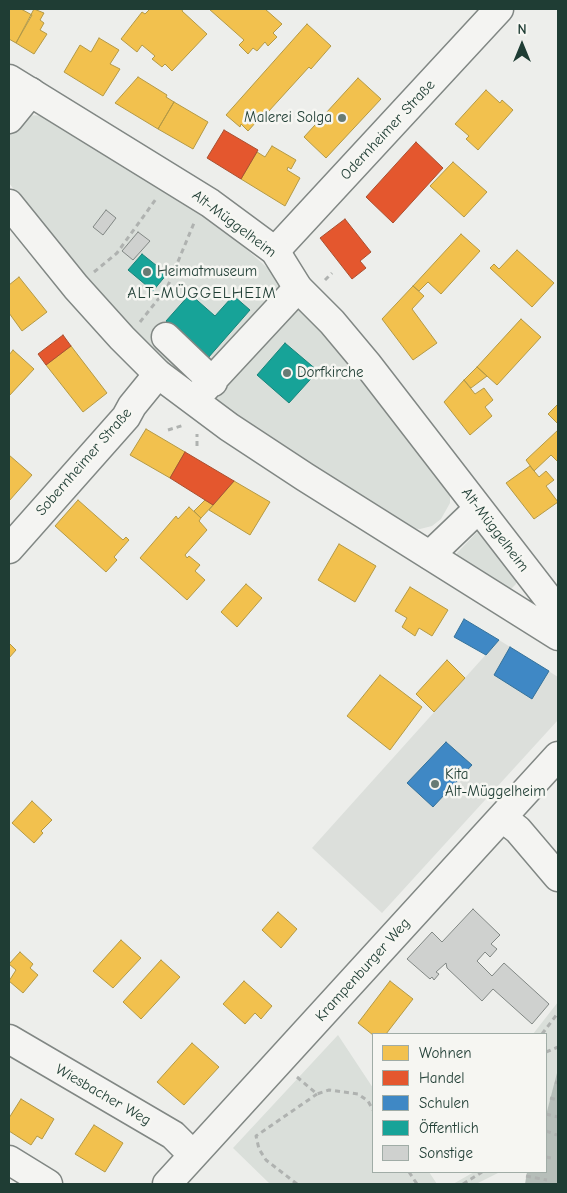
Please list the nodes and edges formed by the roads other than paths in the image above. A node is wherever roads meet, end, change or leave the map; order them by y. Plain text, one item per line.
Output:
1 (499, 9) edge
2 (20, 86) edge
3 (9, 119) edge
4 (9, 204) edge
5 (275, 250) junction
6 (298, 288) junction
7 (166, 337) dead end
8 (158, 374) junction
9 (203, 391) junction
10 (478, 509) junction
11 (9, 548) edge
12 (430, 554) junction
13 (558, 611) edge
14 (558, 636) edge
15 (558, 756) edge
16 (503, 818) junction
17 (558, 876) edge
18 (9, 1040) edge
19 (193, 1155) junction
20 (9, 1160) edge
21 (48, 1184) edge
22 (167, 1184) edge

1 - 5 main road, Odernheimer Straße
2 - 3 main road
2 - 5 main road, Alt-Müggelheim
4 - 8 main road
5 - 6 main road, Alt-Müggelheim
6 - 9 main road
6 - 10 main road, Alt-Müggelheim
7 - 9 main road
8 - 9 main road
8 - 11 main road, Sobernheimer Straße
9 - 12 main road
10 - 12 main road
10 - 13 main road, Alt-Müggelheim
12 - 14 main road
15 - 16 main road, Krampenburger Weg
16 - 17 main road
16 - 19 main road, Krampenburger Weg
18 - 19 main road, Wiesbacher Weg
19 - 22 main road, Krampenburger Weg
20 - 21 main road

